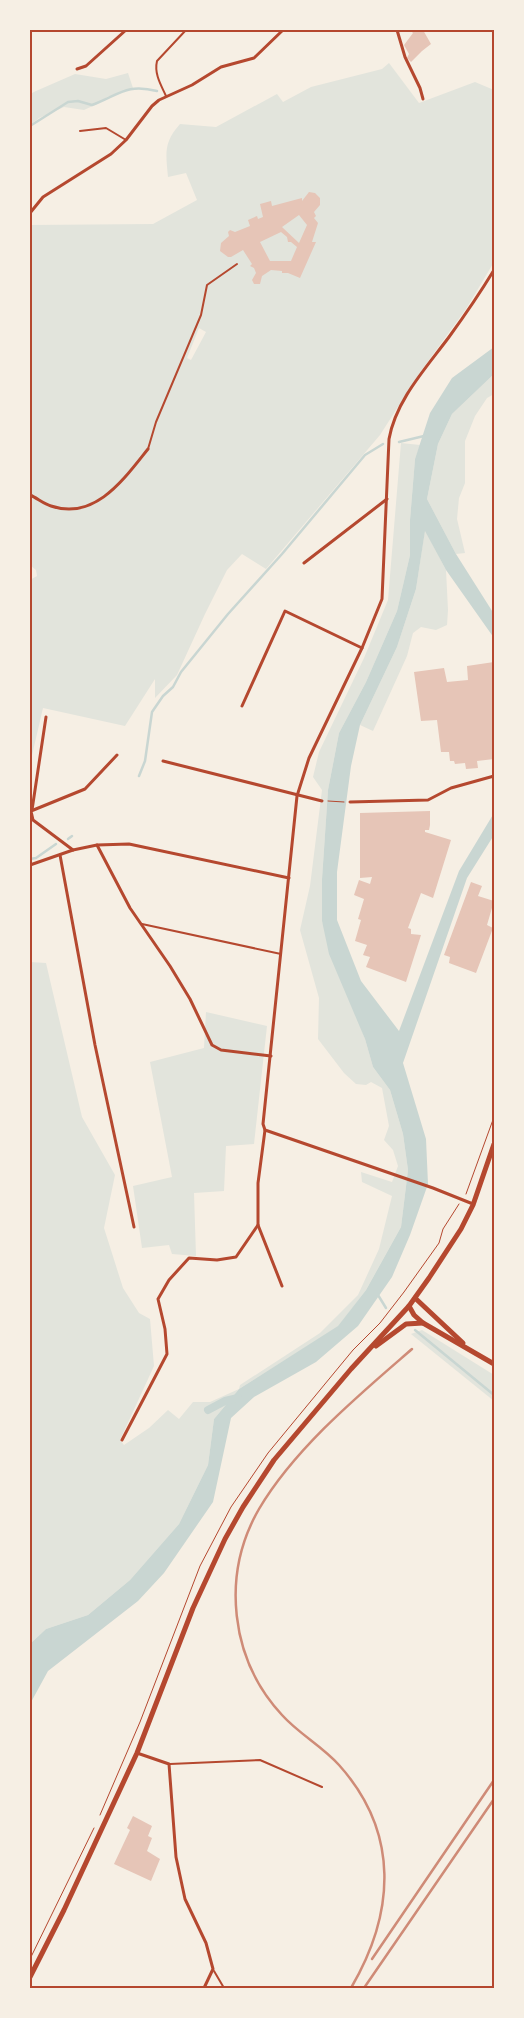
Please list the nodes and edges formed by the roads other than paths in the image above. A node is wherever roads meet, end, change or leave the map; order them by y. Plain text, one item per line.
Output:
1 (126, 30) edge
2 (186, 30) edge
3 (283, 30) edge
4 (397, 30) edge
5 (77, 69) dead end
6 (166, 96) junction
7 (423, 99) dead end
8 (80, 131) dead end
9 (126, 140) junction
10 (30, 213) edge
11 (237, 264) dead end
12 (494, 270) edge
13 (148, 449) joint
14 (30, 495) edge
15 (387, 498) junction
16 (304, 563) dead end
17 (362, 648) junction
18 (242, 706) dead end
19 (46, 718) dead end
20 (116, 755) dead end
21 (163, 761) dead end
22 (494, 776) edge
23 (297, 796) junction
24 (322, 801) road end
25 (350, 802) road end
26 (32, 811) junction
27 (97, 845) junction
28 (73, 850) junction
29 (60, 855) junction
30 (30, 866) edge
31 (289, 878) junction
32 (139, 923) junction
33 (281, 954) junction
34 (271, 1056) junction
35 (265, 1130) junction
36 (494, 1144) edge
37 (473, 1204) junction
38 (258, 1225) junction
39 (134, 1227) dead end
40 (282, 1286) dead end
41 (415, 1298) junction
42 (409, 1306) junction
43 (423, 1323) junction
44 (471, 1350) junction
45 (367, 1352) junction
46 (494, 1364) edge
47 (122, 1440) dead end
48 (137, 1753) junction
49 (169, 1764) junction
50 (322, 1787) dead end
51 (213, 1970) junction
52 (30, 1977) edge
53 (204, 1988) edge
54 (224, 1988) edge

1 - 5 street
2 - 6 lane
3 - 6 street
4 - 7 street
6 - 9 street
8 - 9 lane
9 - 10 street
11 - 13 lane
12 - 15 street
13 - 14 street
15 - 16 street
15 - 17 street
17 - 18 street
17 - 23 street
19 - 26 street
20 - 26 street
21 - 23 street
22 - 25 street
23 - 24 street
23 - 31 street
26 - 28 street
27 - 28 street
27 - 31 street
27 - 32 street
28 - 29 street
29 - 30 street
29 - 39 street
31 - 33 street
32 - 33 lane
32 - 34 street
33 - 34 street
34 - 35 street
35 - 37 street
35 - 38 street
36 - 37 main road
37 - 41 main road
38 - 40 street
38 - 47 street
41 - 42 main road
41 - 44 main road
42 - 43 main road
42 - 45 main road
43 - 44 main road
43 - 45 main road
44 - 46 main road
45 - 48 main road
48 - 49 street
48 - 52 main road
49 - 50 lane
49 - 51 street
51 - 53 street
51 - 54 lane

